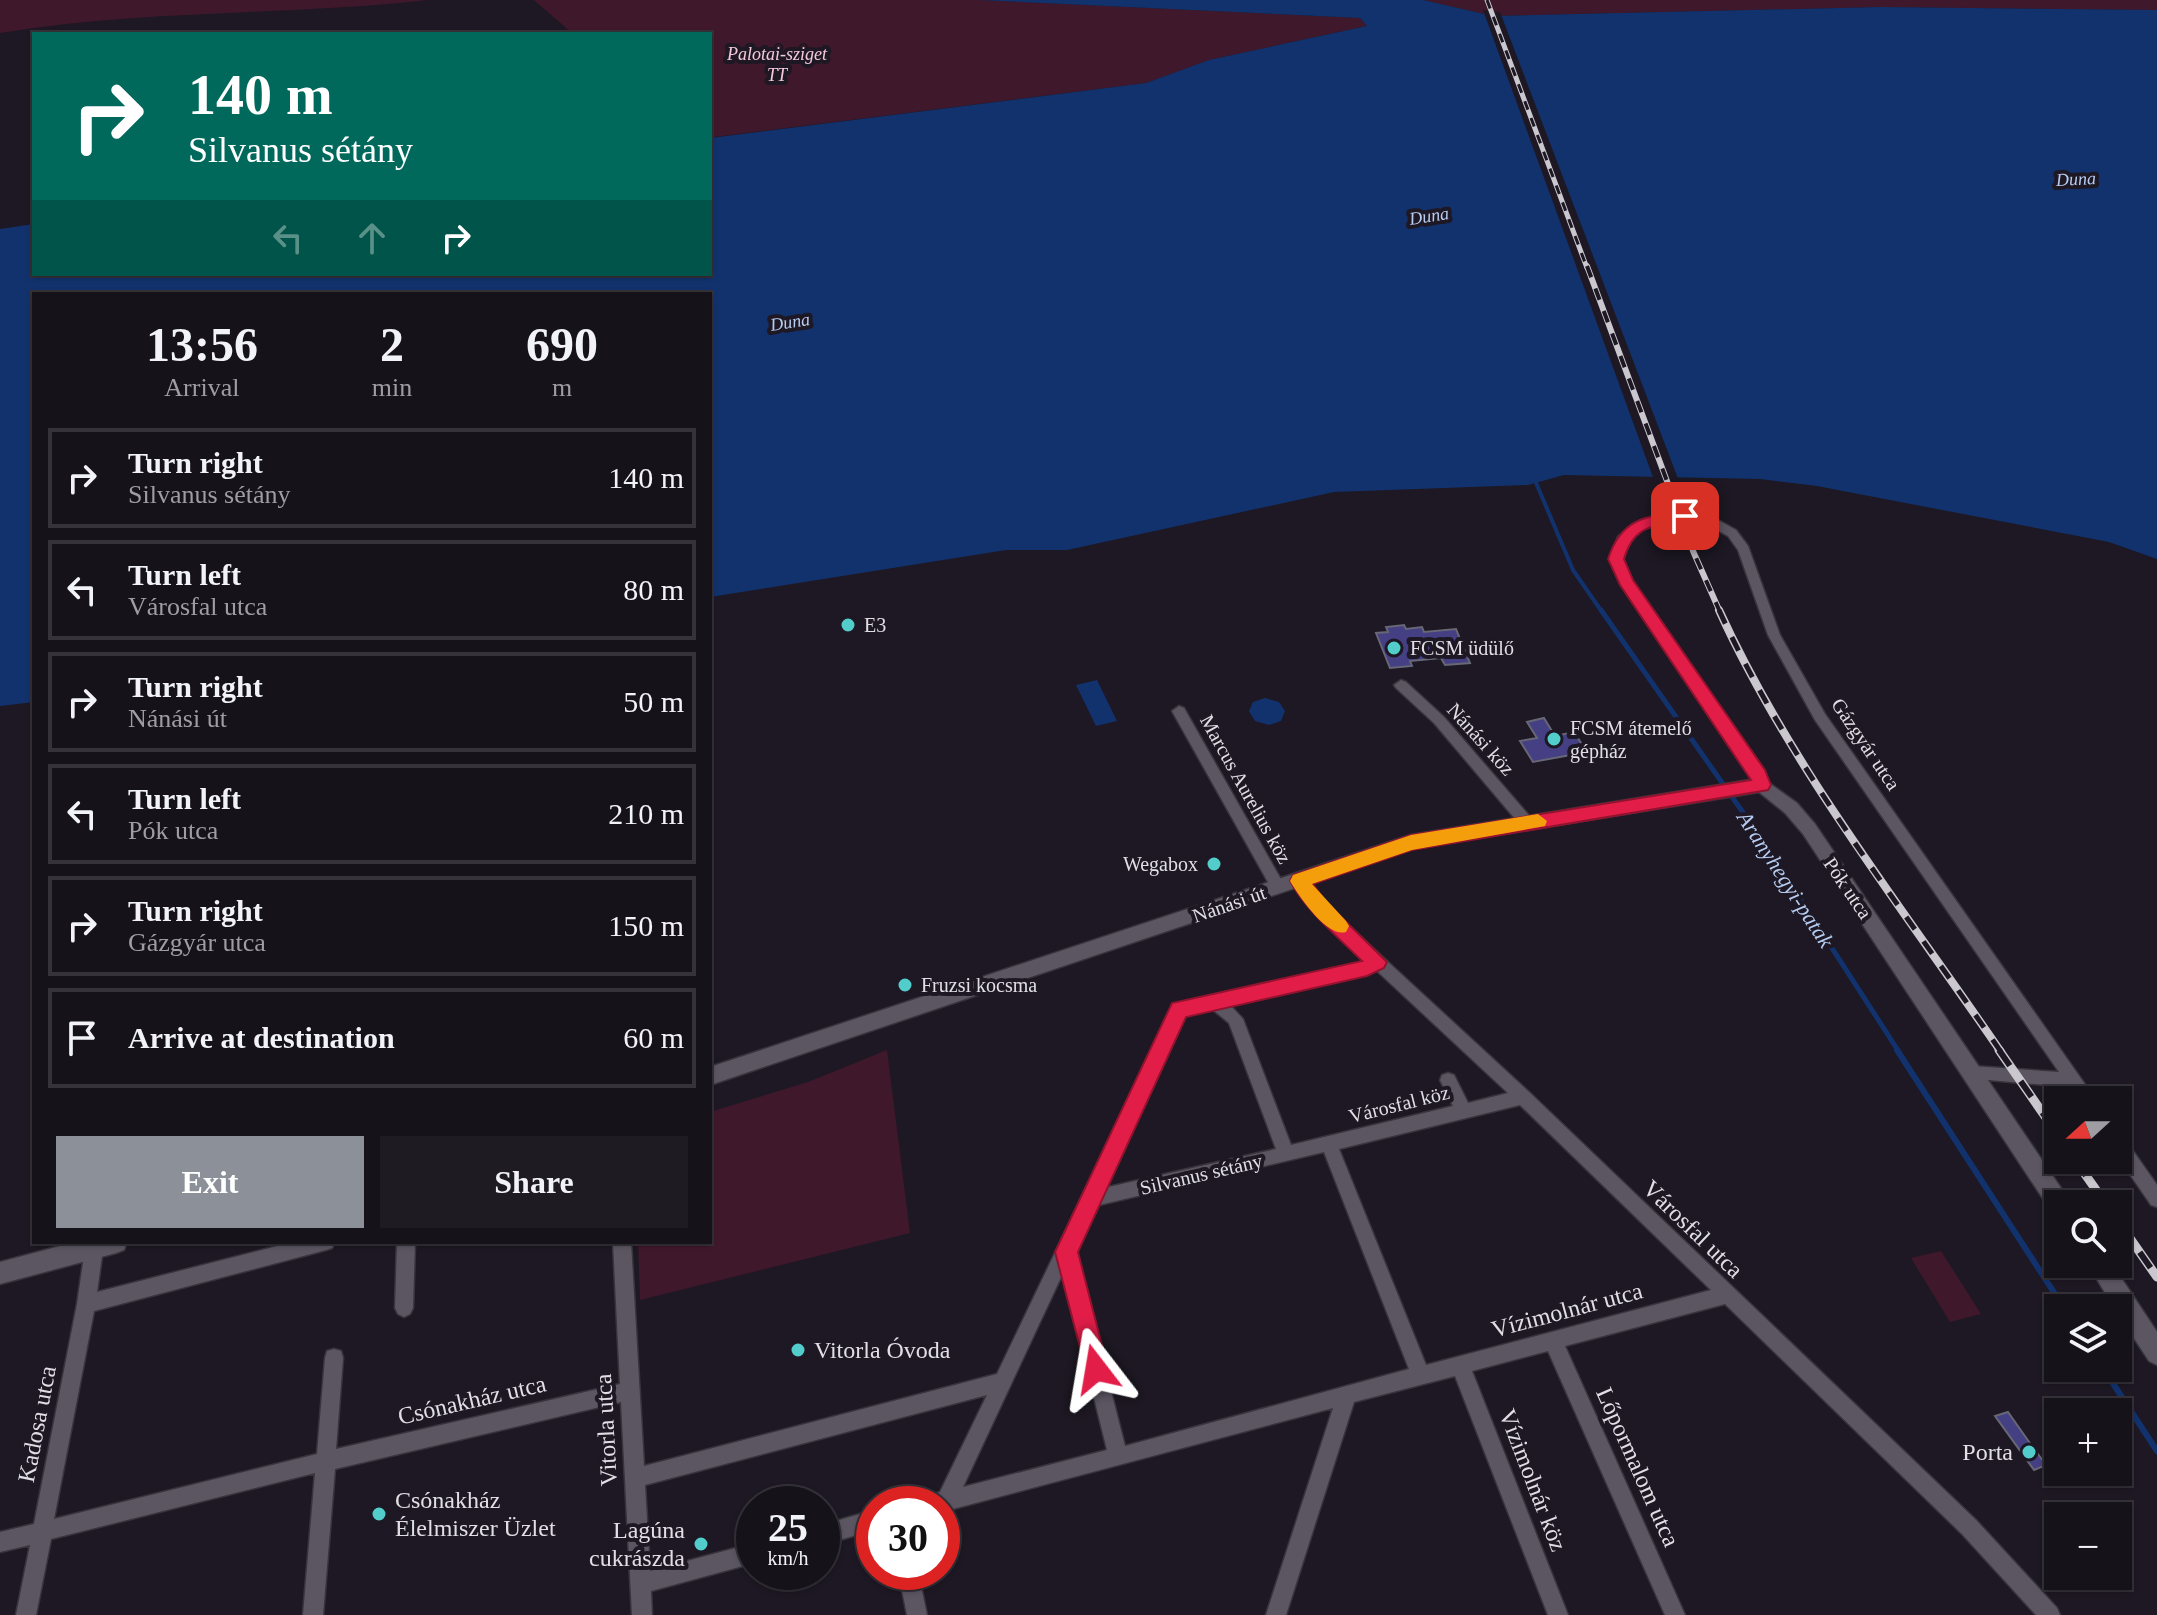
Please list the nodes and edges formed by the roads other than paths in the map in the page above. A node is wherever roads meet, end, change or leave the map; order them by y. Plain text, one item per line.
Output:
1 (1626, 582) joint
2 (1401, 685) dead end
3 (1179, 711) dead end
4 (1757, 785) junction
5 (1527, 823) junction
6 (1300, 881) junction
7 (1278, 887) junction
8 (1377, 962) junction
9 (1217, 1003) junction
10 (1972, 1073) junction
11 (712, 1075) edge
12 (1448, 1080) dead end
13 (2074, 1080) junction
14 (2078, 1086) edge
15 (1523, 1097) junction
16 (1464, 1111) junction
17 (1329, 1144) junction
18 (1286, 1154) junction
19 (2132, 1163) edge
20 (2050, 1190) edge
21 (1091, 1199) junction
22 (2157, 1199) edge
23 (102, 1244) edge
24 (318, 1244) edge
25 (406, 1244) edge
26 (622, 1244) edge
27 (1067, 1252) junction
28 (0, 1273) edge
29 (2108, 1278) edge
30 (1725, 1295) junction
31 (86, 1304) junction
32 (404, 1308) dead end
33 (1553, 1340) junction
34 (2157, 1353) edge
35 (334, 1358) dead end
36 (1460, 1365) junction
37 (1421, 1375) junction
38 (1002, 1382) junction
39 (630, 1391) junction
40 (1347, 1395) junction
41 (1118, 1457) junction
42 (326, 1461) junction
43 (635, 1478) junction
44 (950, 1486) edge
45 (960, 1500) edge
46 (43, 1531) junction
47 (0, 1542) edge
48 (736, 1558) edge
49 (640, 1584) junction
50 (912, 1590) edge
51 (26, 1615) edge
52 (313, 1615) edge
53 (642, 1615) edge
54 (917, 1615) edge
55 (1276, 1615) edge
56 (1558, 1615) edge
57 (1675, 1615) edge
58 (2050, 1615) edge

1 - 4 street, Pók utca
1 - 13 street, Gázgyár utca
2 - 5 street, Nánási köz
3 - 7 street, Marcus Aurelius köz
4 - 5 street, Nánási út
4 - 10 street, Pók utca
5 - 6 street, Nánási út
6 - 7 street, Nánási út
6 - 8 street, Városfal utca
7 - 11 street, Nánási út
8 - 9 street
8 - 15 street, Városfal utca
9 - 18 street, Silvanus sétány
9 - 21 street
10 - 13 street
10 - 20 street, Pók utca
12 - 16 street
13 - 14 street, Gázgyár utca
15 - 16 street, Városfal köz
15 - 30 street, Városfal utca
16 - 17 street, Városfal köz
17 - 18 street, Városfal köz
17 - 37 street
18 - 21 street, Silvanus sétány
19 - 22 street
21 - 27 street
23 - 28 street
23 - 31 street, Kadosa utca
24 - 31 street
25 - 32 street
26 - 39 street, Vitorla utca
27 - 38 street
27 - 41 street
29 - 34 street
30 - 33 street, Vízimolnár utca
30 - 58 street, Városfal utca
31 - 46 street, Kadosa utca
33 - 36 street, Vízimolnár utca
33 - 57 street, Lőpormalom utca
35 - 42 street
36 - 37 street, Vízimolnár utca
36 - 56 street, Vízimolnár köz
37 - 40 street, Vízimolnár utca
38 - 43 street
38 - 44 street
39 - 42 street, Csónakház utca
39 - 43 street, Vitorla utca
40 - 41 street, Vízimolnár utca
40 - 55 street
41 - 45 street
42 - 46 street, Csónakház utca
42 - 52 street
43 - 49 street, Vitorla utca
46 - 47 street, Csónakház utca
46 - 51 street, Kadosa utca
48 - 49 street
49 - 53 street, Vitorla utca
50 - 54 street

